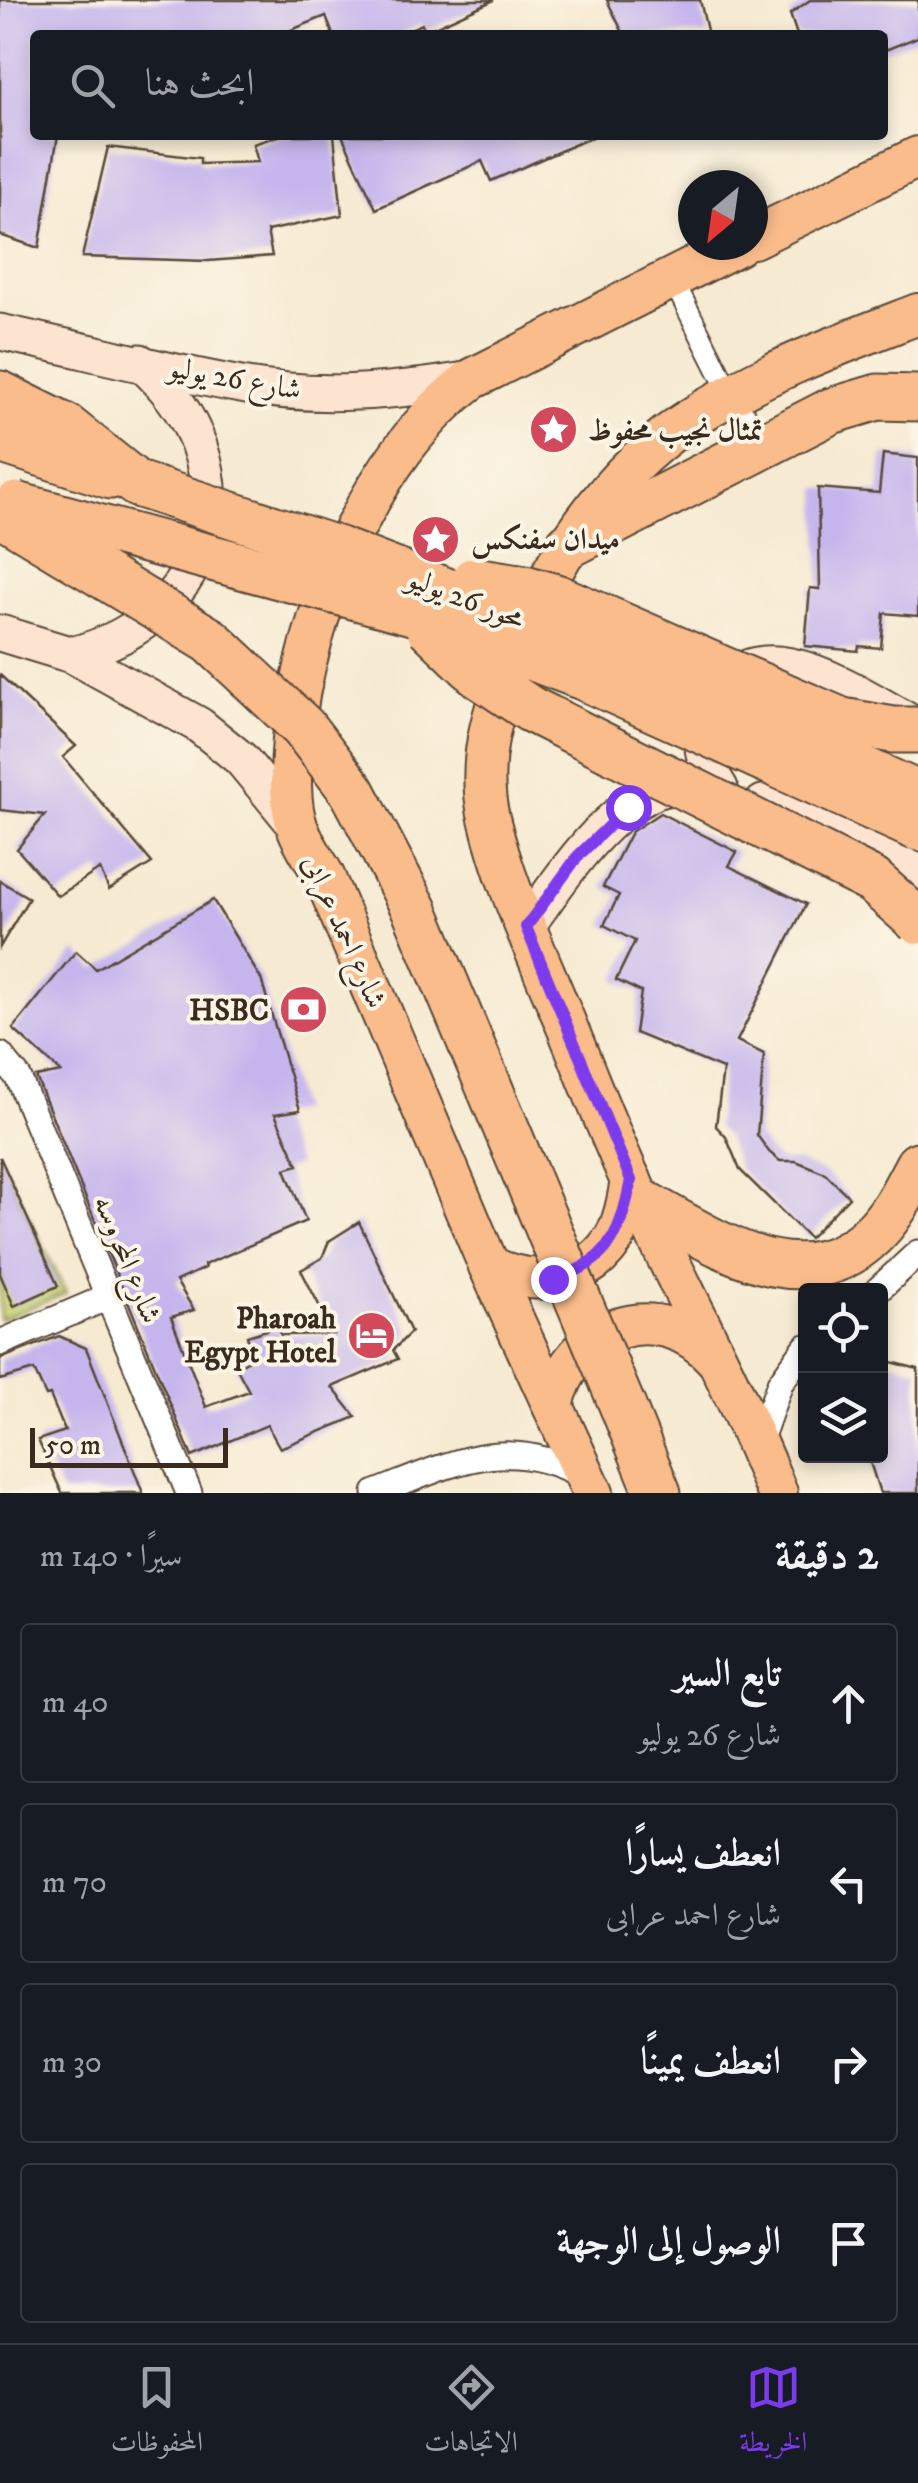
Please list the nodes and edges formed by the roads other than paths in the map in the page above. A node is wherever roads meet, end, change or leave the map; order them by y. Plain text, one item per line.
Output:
1 (918, 156) edge
2 (768, 231) edge
3 (708, 260) edge
4 (672, 278) junction
5 (918, 314) edge
6 (0, 332) edge
7 (140, 362) junction
8 (472, 380) junction
9 (0, 394) edge
10 (731, 396) junction
11 (918, 398) edge
12 (0, 440) edge
13 (766, 444) junction
14 (137, 484) junction
15 (0, 501) edge
16 (0, 513) edge
17 (570, 545) junction
18 (418, 597) junction
19 (0, 633) edge
20 (72, 655) junction
21 (918, 728) edge
22 (720, 788) junction
23 (918, 794) edge
24 (298, 828) junction
25 (918, 828) edge
26 (918, 872) edge
27 (918, 921) edge
28 (526, 927) junction
29 (0, 1055) edge
30 (918, 1165) edge
31 (636, 1190) junction
32 (918, 1254) edge
33 (489, 1266) junction
34 (886, 1283) edge
35 (108, 1296) junction
36 (0, 1343) edge
37 (798, 1358) edge
38 (719, 1362) junction
39 (553, 1406) junction
40 (758, 1445) junction
41 (590, 1486) edge
42 (189, 1493) edge
43 (376, 1493) edge
44 (658, 1493) edge
45 (777, 1493) edge

1 - 2 main road
3 - 4 main road, شارع احمد عرابى
4 - 8 main road, شارع احمد عرابى
4 - 10 street
5 - 10 main road
6 - 7 main road, شارع 26 يوليو
7 - 8 main road, شارع 26 يوليو
7 - 20 main road
8 - 24 main road, شارع احمد عرابى
9 - 14 highway
10 - 13 street
10 - 17 main road
11 - 13 highway
12 - 14 highway, محور 26 يوليو
13 - 17 highway
14 - 18 highway, محور 26 يوليو, bridge
15 - 18 highway, محور 26 يوليو, bridge
16 - 44 highway, bridge
17 - 28 main road
18 - 21 highway, bridge
18 - 23 highway, محور 26 يوليو, bridge
18 - 25 highway, محور 26 يوليو, bridge
18 - 27 highway, bridge
19 - 20 main road
20 - 24 main road
21 - 22 main road
22 - 26 main road
22 - 28 main road
24 - 33 main road, شارع احمد عرابى
28 - 31 main road
29 - 35 street, شارع المحروسه
30 - 31 highway
31 - 33 main road
31 - 38 main road
32 - 34 street
33 - 39 main road, شارع احمد عرابى
35 - 36 street
35 - 42 street, شارع المحروسه
37 - 40 street
38 - 39 main road
38 - 40 main road
39 - 41 main road, شارع احمد عرابى
40 - 45 main road
41 - 43 street

